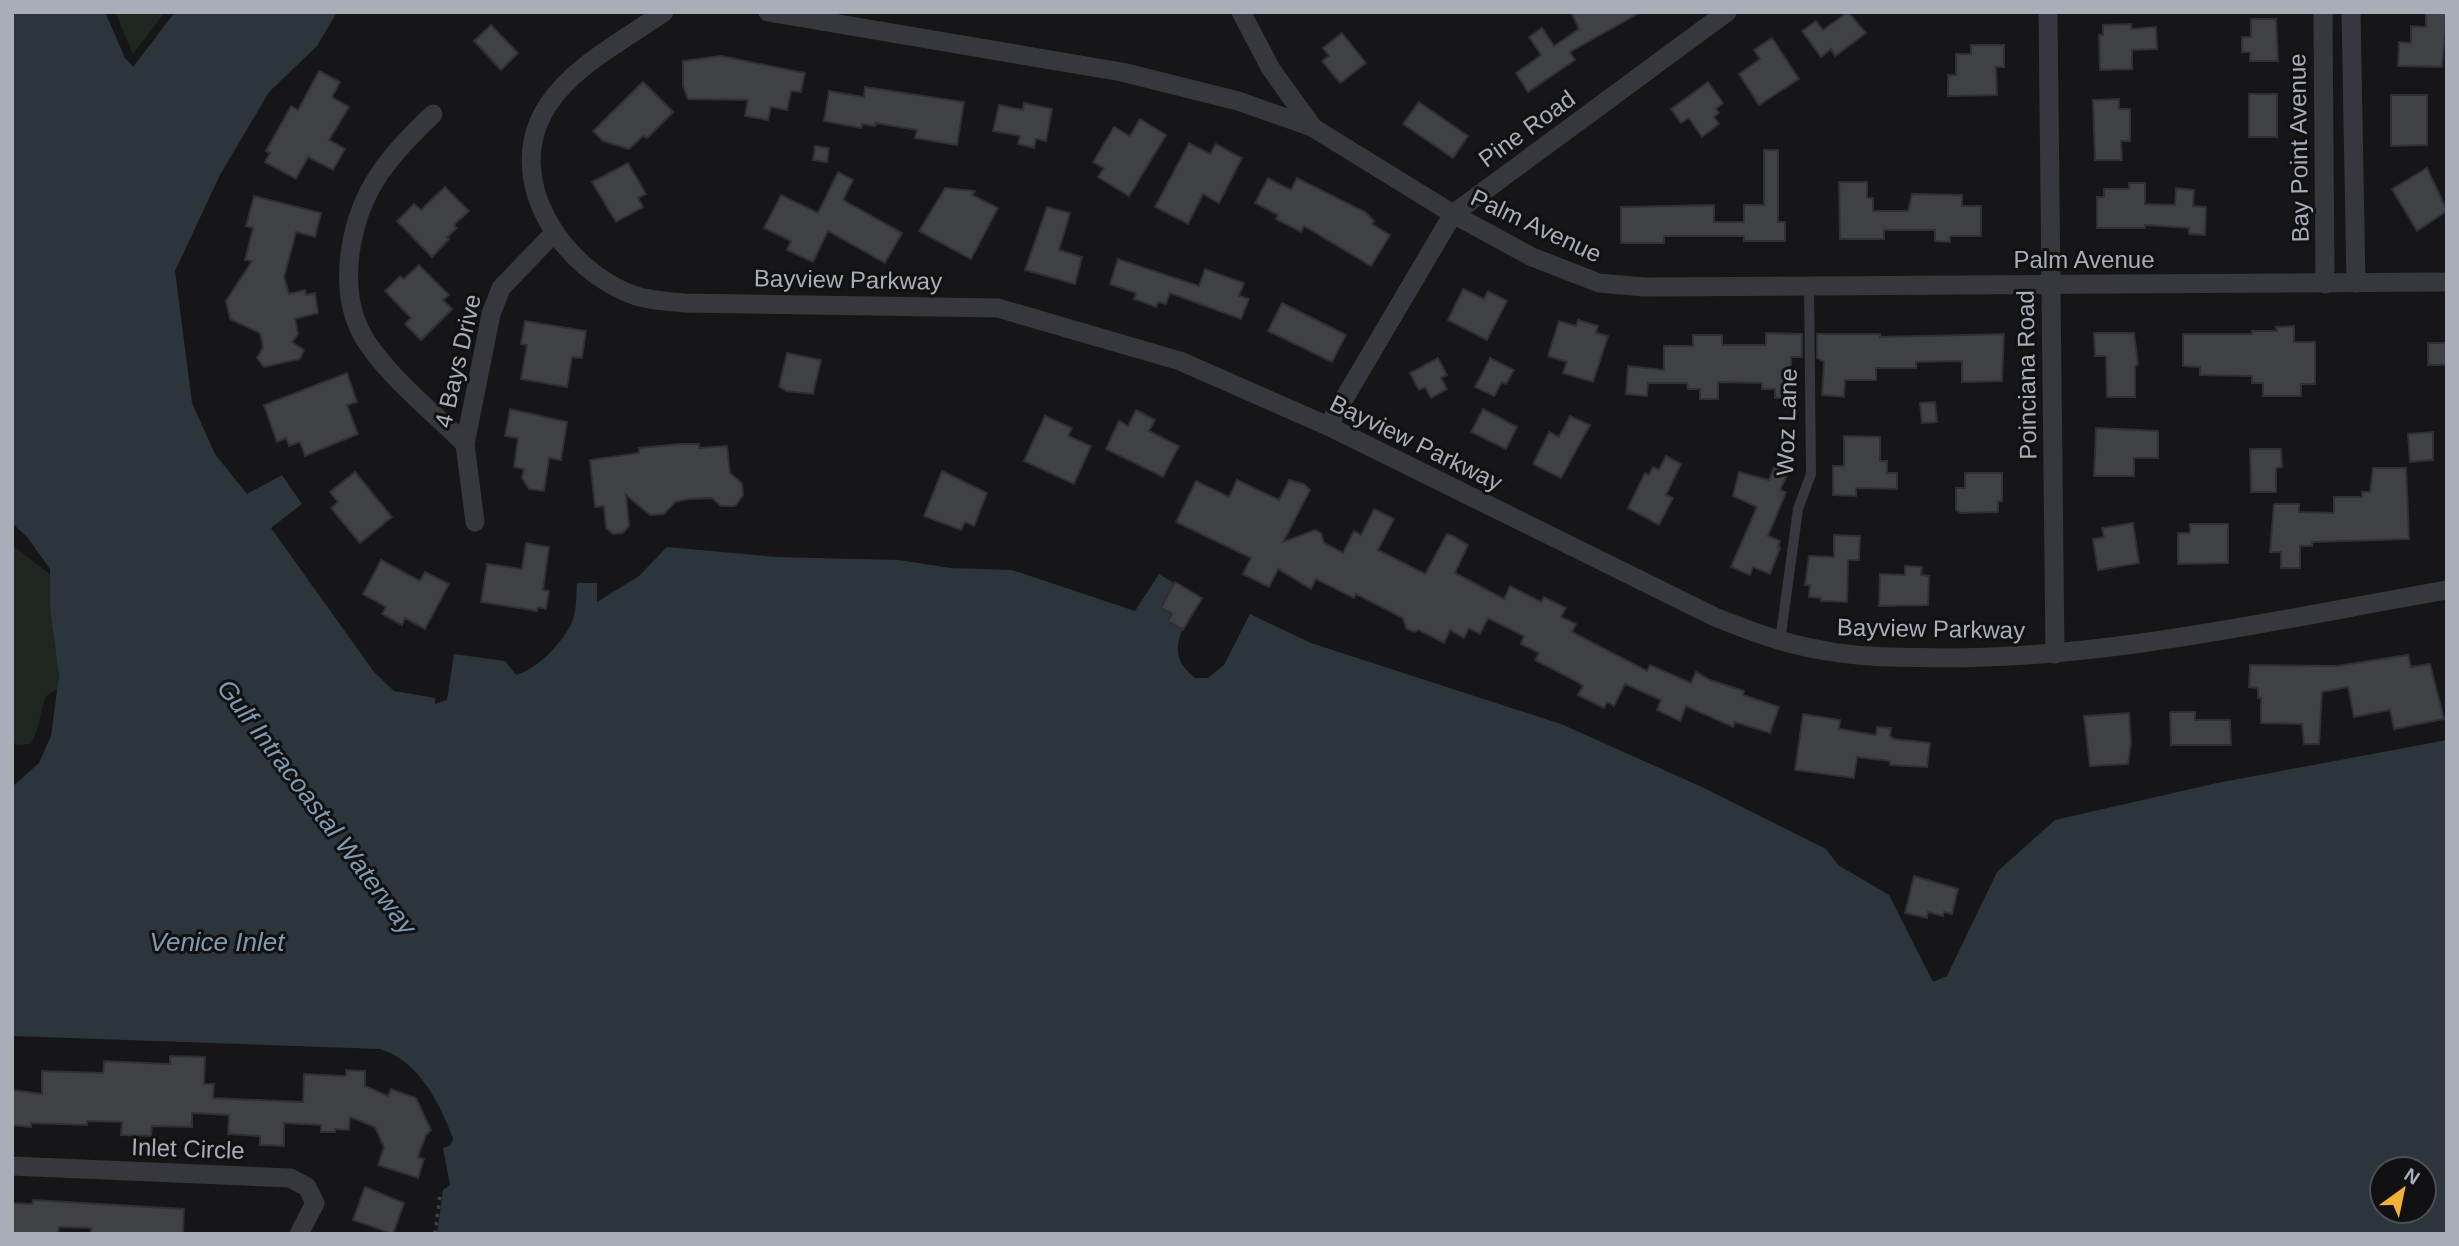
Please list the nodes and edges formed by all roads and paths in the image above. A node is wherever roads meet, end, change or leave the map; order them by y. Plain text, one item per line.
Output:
1 (664, 12) edge
2 (768, 12) edge
3 (1241, 12) edge
4 (1727, 12) edge
5 (2048, 12) edge
6 (2323, 12) edge
7 (2351, 12) edge
8 (433, 114) dead end
9 (1312, 127) junction
10 (1453, 214) junction
11 (554, 233) junction
12 (2447, 282) edge
13 (2356, 283) junction
14 (2325, 284) junction
15 (2050, 285) junction
16 (1809, 286) junction
17 (1328, 426) junction
18 (465, 444) junction
19 (475, 522) dead end
20 (2447, 590) edge
21 (1780, 641) junction
22 (2055, 654) junction
23 (12, 1166) edge
24 (440, 1195) dead end
25 (299, 1234) edge
26 (435, 1234) edge

1 - 11 street, Bayview Parkway
2 - 9 street, Palm Avenue
3 - 9 street
4 - 10 street, Pine Road
5 - 15 street, Poinciana Road
6 - 14 street, Bay Point Avenue
7 - 13 street
8 - 18 street, 4 Bays Drive
9 - 10 street, Palm Avenue
10 - 16 street, Palm Avenue
10 - 17 street, Pine Road
11 - 17 street, Bayview Parkway
11 - 18 street, 4 Bays Drive
12 - 13 street, Palm Avenue
13 - 14 street, Palm Avenue
14 - 15 street, Palm Avenue
15 - 16 street, Palm Avenue
15 - 22 street, Poinciana Road
16 - 21 lane, Woz Lane
17 - 21 street, Bayview Parkway
18 - 19 street
20 - 22 street, Bayview Parkway
21 - 22 street, Bayview Parkway
23 - 25 street, Inlet Circle
24 - 26 path

